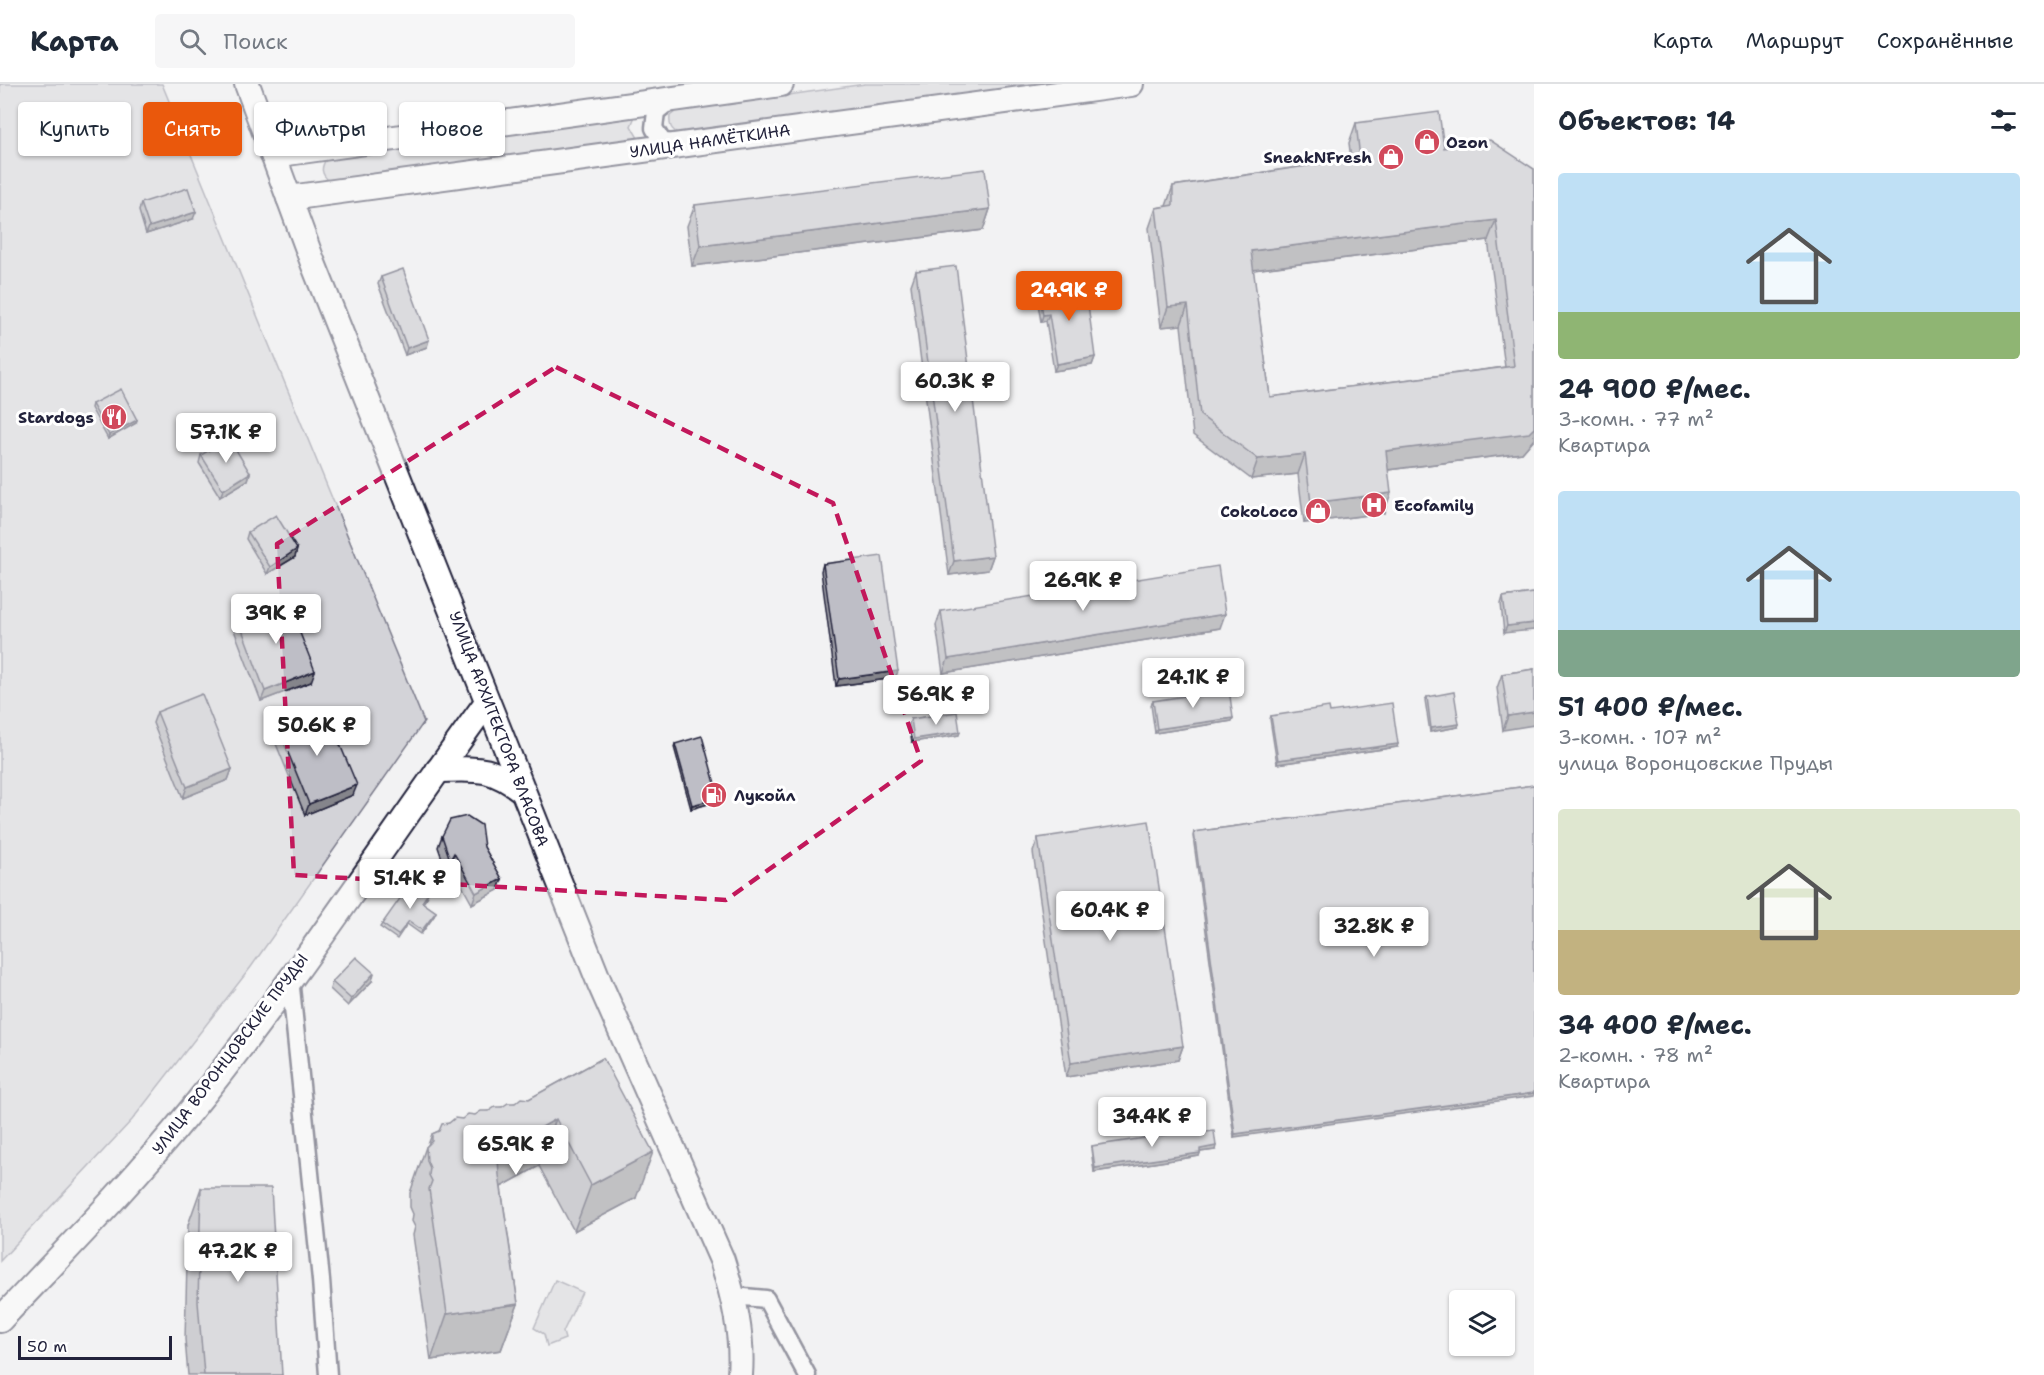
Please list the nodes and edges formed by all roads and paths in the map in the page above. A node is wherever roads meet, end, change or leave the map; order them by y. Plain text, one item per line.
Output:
1 (247, 84) edge
2 (781, 84) edge
3 (1131, 84) edge
4 (675, 99) junction
5 (254, 103) edge
6 (387, 139) edge
7 (678, 145) junction
8 (273, 156) edge
9 (289, 198) junction
10 (487, 702) junction
11 (438, 770) junction
12 (523, 791) junction
13 (290, 978) junction
14 (733, 1296) junction
15 (0, 1320) edge
16 (328, 1375) edge
17 (740, 1375) edge
18 (807, 1375) edge

1 - 5 street, УЛИЦА АРХИТЕКТОРА ВЛАСОВА
2 - 4 street
3 - 7 street, УЛИЦА НАМЁТКИНА
4 - 6 street
4 - 7 street
7 - 9 street, УЛИЦА НАМЁТКИНА
8 - 9 street, УЛИЦА АРХИТЕКТОРА ВЛАСОВА
9 - 10 street, УЛИЦА АРХИТЕКТОРА ВЛАСОВА
10 - 11 street, УЛИЦА ВОРОНЦОВСКИЕ ПРУДЫ
10 - 12 street, УЛИЦА АРХИТЕКТОРА ВЛАСОВА
11 - 12 street
11 - 13 street, УЛИЦА ВОРОНЦОВСКИЕ ПРУДЫ
12 - 14 street, УЛИЦА АРХИТЕКТОРА ВЛАСОВА
13 - 15 street, УЛИЦА ВОРОНЦОВСКИЕ ПРУДЫ
13 - 16 street
14 - 17 street, УЛИЦА АРХИТЕКТОРА ВЛАСОВА
14 - 18 street

